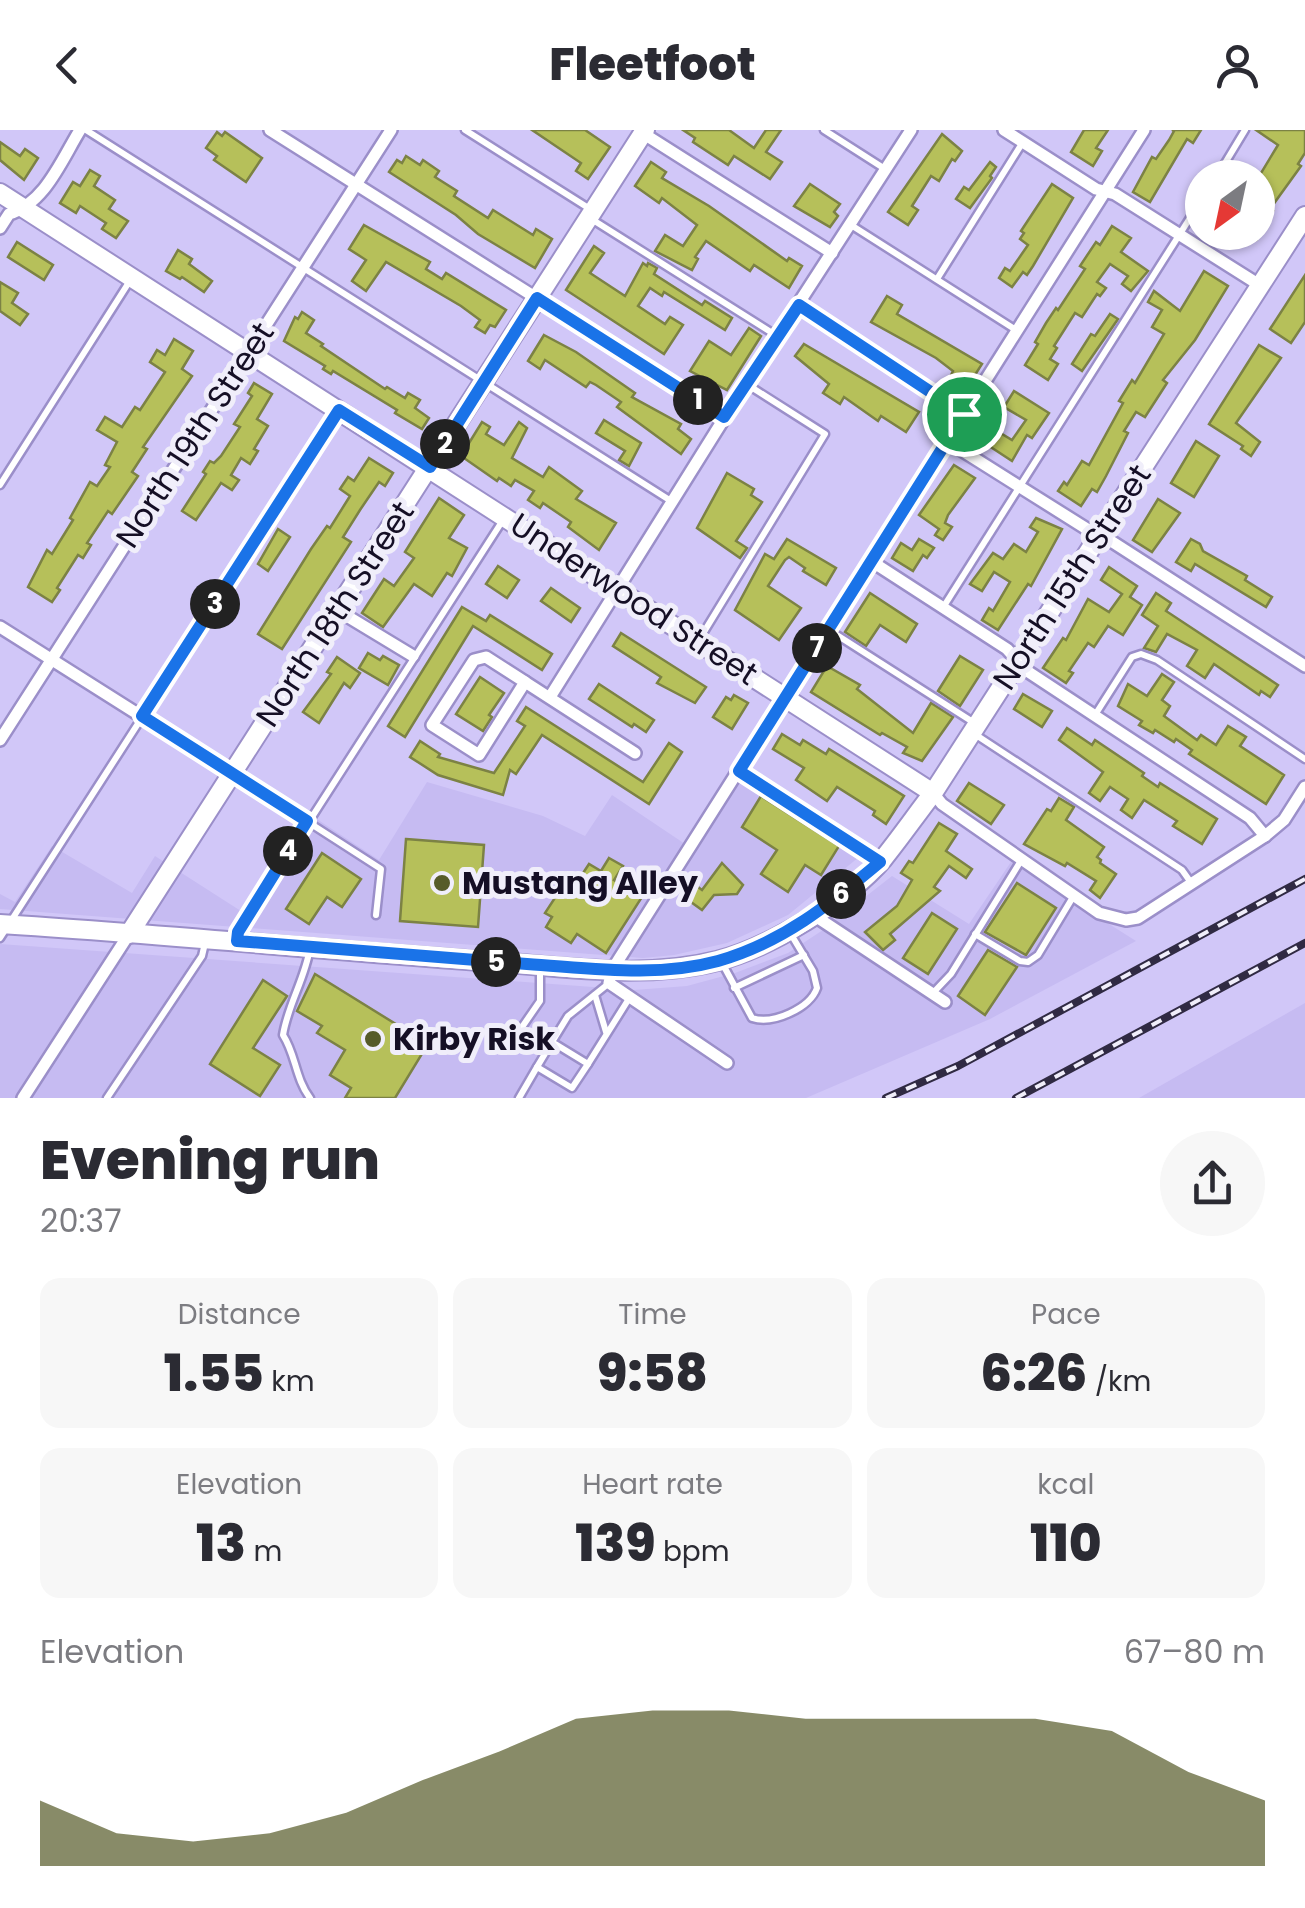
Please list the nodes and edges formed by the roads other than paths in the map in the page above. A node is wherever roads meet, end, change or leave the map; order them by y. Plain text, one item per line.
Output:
1 (83, 130) edge
2 (270, 130) edge
3 (391, 130) edge
4 (465, 130) edge
5 (824, 130) edge
6 (911, 130) edge
7 (1004, 130) edge
8 (1144, 130) edge
9 (1246, 130) edge
10 (642, 131) edge
11 (1023, 142) junction
12 (1227, 160) edge
13 (886, 170) junction
14 (356, 185) junction
15 (1106, 191) junction
16 (0, 193) edge
17 (24, 209) junction
18 (589, 213) junction
19 (1304, 220) edge
20 (851, 225) junction
21 (1185, 227) edge
22 (0, 228) edge
23 (1180, 235) junction
24 (832, 253) junction
25 (303, 268) junction
26 (132, 278) junction
27 (937, 279) junction
28 (1261, 286) junction
29 (537, 298) junction
30 (799, 305) junction
31 (1016, 330) junction
32 (778, 336) junction
33 (248, 352) junction
34 (484, 380) junction
35 (746, 384) junction
36 (339, 410) junction
37 (964, 414) junction
38 (724, 417) junction
39 (947, 442) junction
40 (430, 467) junction
41 (0, 485) edge
42 (1019, 487) junction
43 (671, 501) junction
44 (506, 516) junction
45 (1098, 536) junction
46 (871, 562) junction
47 (617, 590) junction
48 (944, 606) junction
49 (337, 610) junction
50 (0, 627) edge
51 (829, 630) junction
52 (699, 641) junction
53 (413, 656) junction
54 (52, 660) junction
55 (1017, 662) junction
56 (1305, 666) edge
57 (525, 682) junction
58 (550, 698) junction
59 (786, 698) junction
60 (142, 716) junction
61 (1094, 716) junction
62 (975, 728) junction
63 (0, 740) edge
64 (635, 753) dead end
65 (1305, 759) edge
66 (739, 771) junction
67 (232, 774) junction
68 (1305, 787) edge
69 (933, 793) junction
70 (307, 821) junction
71 (1265, 836) junction
72 (1022, 858) junction
73 (880, 862) junction
74 (1193, 885) junction
75 (1074, 896) junction
76 (376, 915) dead end
77 (815, 916) junction
78 (3, 929) edge
79 (789, 931) junction
80 (128, 934) junction
81 (975, 934) junction
82 (206, 939) junction
83 (237, 941) junction
84 (310, 947) junction
85 (804, 955) junction
86 (721, 960) junction
87 (540, 965) junction
88 (611, 976) junction
89 (734, 988) junction
90 (595, 994) junction
91 (932, 994) junction
92 (630, 997) junction
93 (945, 1002) dead end
94 (520, 1030) dead end
95 (606, 1033) junction
96 (552, 1042) junction
97 (727, 1063) dead end
98 (588, 1064) junction
99 (537, 1067) junction
100 (23, 1098) edge
101 (107, 1098) edge
102 (310, 1098) edge
103 (519, 1098) edge

1 - 17 street
1 - 25 lane
2 - 14 street
3 - 14 street, North 19th Street
4 - 18 lane
5 - 13 lane
6 - 13 street
7 - 11 street
8 - 15 street
9 - 12 lane
10 - 18 street, North 18th Street
10 - 24 street
11 - 15 street
11 - 27 lane
13 - 20 street
14 - 25 street, North 19th Street
14 - 29 street
15 - 23 street
15 - 31 street
16 - 17 street, Underwood Street
17 - 22 street
17 - 26 street, Underwood Street
18 - 29 street, North 18th Street
18 - 32 lane
19 - 28 street, North 15th Street
20 - 24 street
20 - 27 lane
21 - 23 lane
23 - 28 street
23 - 42 lane
24 - 30 street
25 - 33 street, North 19th Street
25 - 34 lane
26 - 33 street, Underwood Street
26 - 41 lane
27 - 31 lane
28 - 45 street, North 15th Street
29 - 34 street, North 18th Street
29 - 38 street
30 - 32 street
30 - 37 street
31 - 37 street
32 - 35 street
33 - 36 street, Underwood Street
33 - 54 street, North 19th Street
34 - 40 street, North 18th Street
34 - 43 lane
35 - 38 street
35 - 52 lane
36 - 40 street, Underwood Street
36 - 60 lane
37 - 39 street
38 - 43 street
39 - 42 street
39 - 46 street
40 - 44 street, Underwood Street
40 - 49 street, North 18th Street
42 - 45 street
42 - 48 lane
43 - 47 street
44 - 47 street, Underwood Street
44 - 53 lane
45 - 55 street, North 15th Street
45 - 56 street
46 - 48 street
46 - 51 street
47 - 52 street, Underwood Street
47 - 58 street
48 - 55 street
49 - 53 street
49 - 67 street, North 18th Street
50 - 54 street
51 - 59 street
51 - 62 lane
52 - 59 street, Underwood Street
53 - 70 lane
54 - 60 street
54 - 63 street, North 19th Street
55 - 61 street
55 - 62 street, North 15th Street
57 - 57 street
57 - 58 street
58 - 64 street
59 - 66 street
59 - 69 street, Underwood Street
60 - 67 street
60 - 78 lane
61 - 65 lane
61 - 71 street
62 - 69 street, North 15th Street
62 - 74 lane
66 - 73 lane
66 - 88 street
67 - 70 street
67 - 80 street, North 18th Street
68 - 71 street, Underwood Street
69 - 72 street, Underwood Street
69 - 73 street, North 15th Street
70 - 76 lane
70 - 83 lane
71 - 74 street, Underwood Street
72 - 75 street, Underwood Street
72 - 81 lane
73 - 77 street, North 15th Street
74 - 75 street, Underwood Street
75 - 81 lane
77 - 79 street, North 15th Street
77 - 91 street
78 - 80 street, North 15th Street
79 - 85 lane
79 - 86 street, North 15th Street
80 - 82 street, North 15th Street
80 - 100 street, North 18th Street
81 - 91 lane
82 - 83 street, North 15th Street
82 - 101 lane
83 - 84 street, North 15th Street
84 - 87 street, North 15th Street
84 - 102 lane
85 - 89 lane
85 - 89 lane
86 - 88 street, North 15th Street
86 - 89 lane
87 - 88 street, North 15th Street
87 - 94 lane
88 - 90 lane
88 - 92 street
90 - 95 lane
90 - 96 lane
91 - 93 street
92 - 95 lane
92 - 97 street
95 - 98 lane
96 - 98 lane
96 - 99 lane
98 - 99 lane
99 - 103 lane

